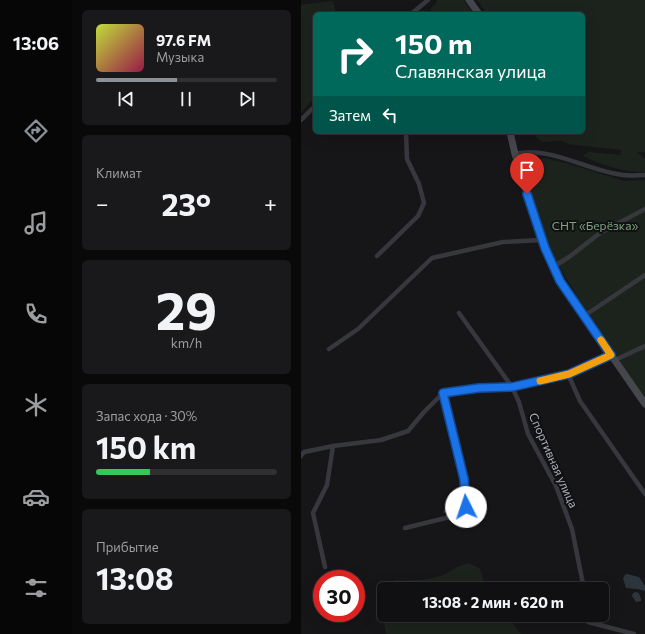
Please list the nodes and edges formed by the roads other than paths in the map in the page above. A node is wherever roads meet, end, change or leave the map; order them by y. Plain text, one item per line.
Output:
1 (428, 0) edge
2 (469, 0) edge
3 (413, 12) edge
4 (478, 12) edge
5 (313, 108) edge
6 (301, 120) edge
7 (405, 134) edge
8 (510, 134) edge
9 (515, 154) junction
10 (645, 175) edge
11 (645, 209) edge
12 (542, 240) junction
13 (377, 256) dead end
14 (553, 267) junction
15 (645, 276) edge
16 (459, 313) dead end
17 (584, 316) junction
18 (645, 346) edge
19 (329, 349) dead end
20 (613, 358) junction
21 (569, 374) junction
22 (512, 387) junction
23 (443, 393) junction
24 (645, 404) edge
25 (333, 446) junction
26 (301, 456) edge
27 (645, 494) edge
28 (405, 528) dead end
29 (325, 568) dead end
30 (583, 582) edge
31 (588, 622) edge
32 (634, 634) edge

1 - 3 street
2 - 4 main road
5 - 6 street
7 - 13 street
8 - 9 main road
9 - 10 street
9 - 12 main road
11 - 14 street
12 - 14 main road
12 - 19 street
14 - 17 main road
15 - 17 street
16 - 22 street, Спортивная улица
17 - 20 main road
18 - 20 street
20 - 21 street
20 - 24 main road
21 - 22 street
21 - 27 street
22 - 23 street
22 - 30 street, Спортивная улица
23 - 25 street
23 - 28 street
25 - 26 street
25 - 29 street
31 - 32 street

